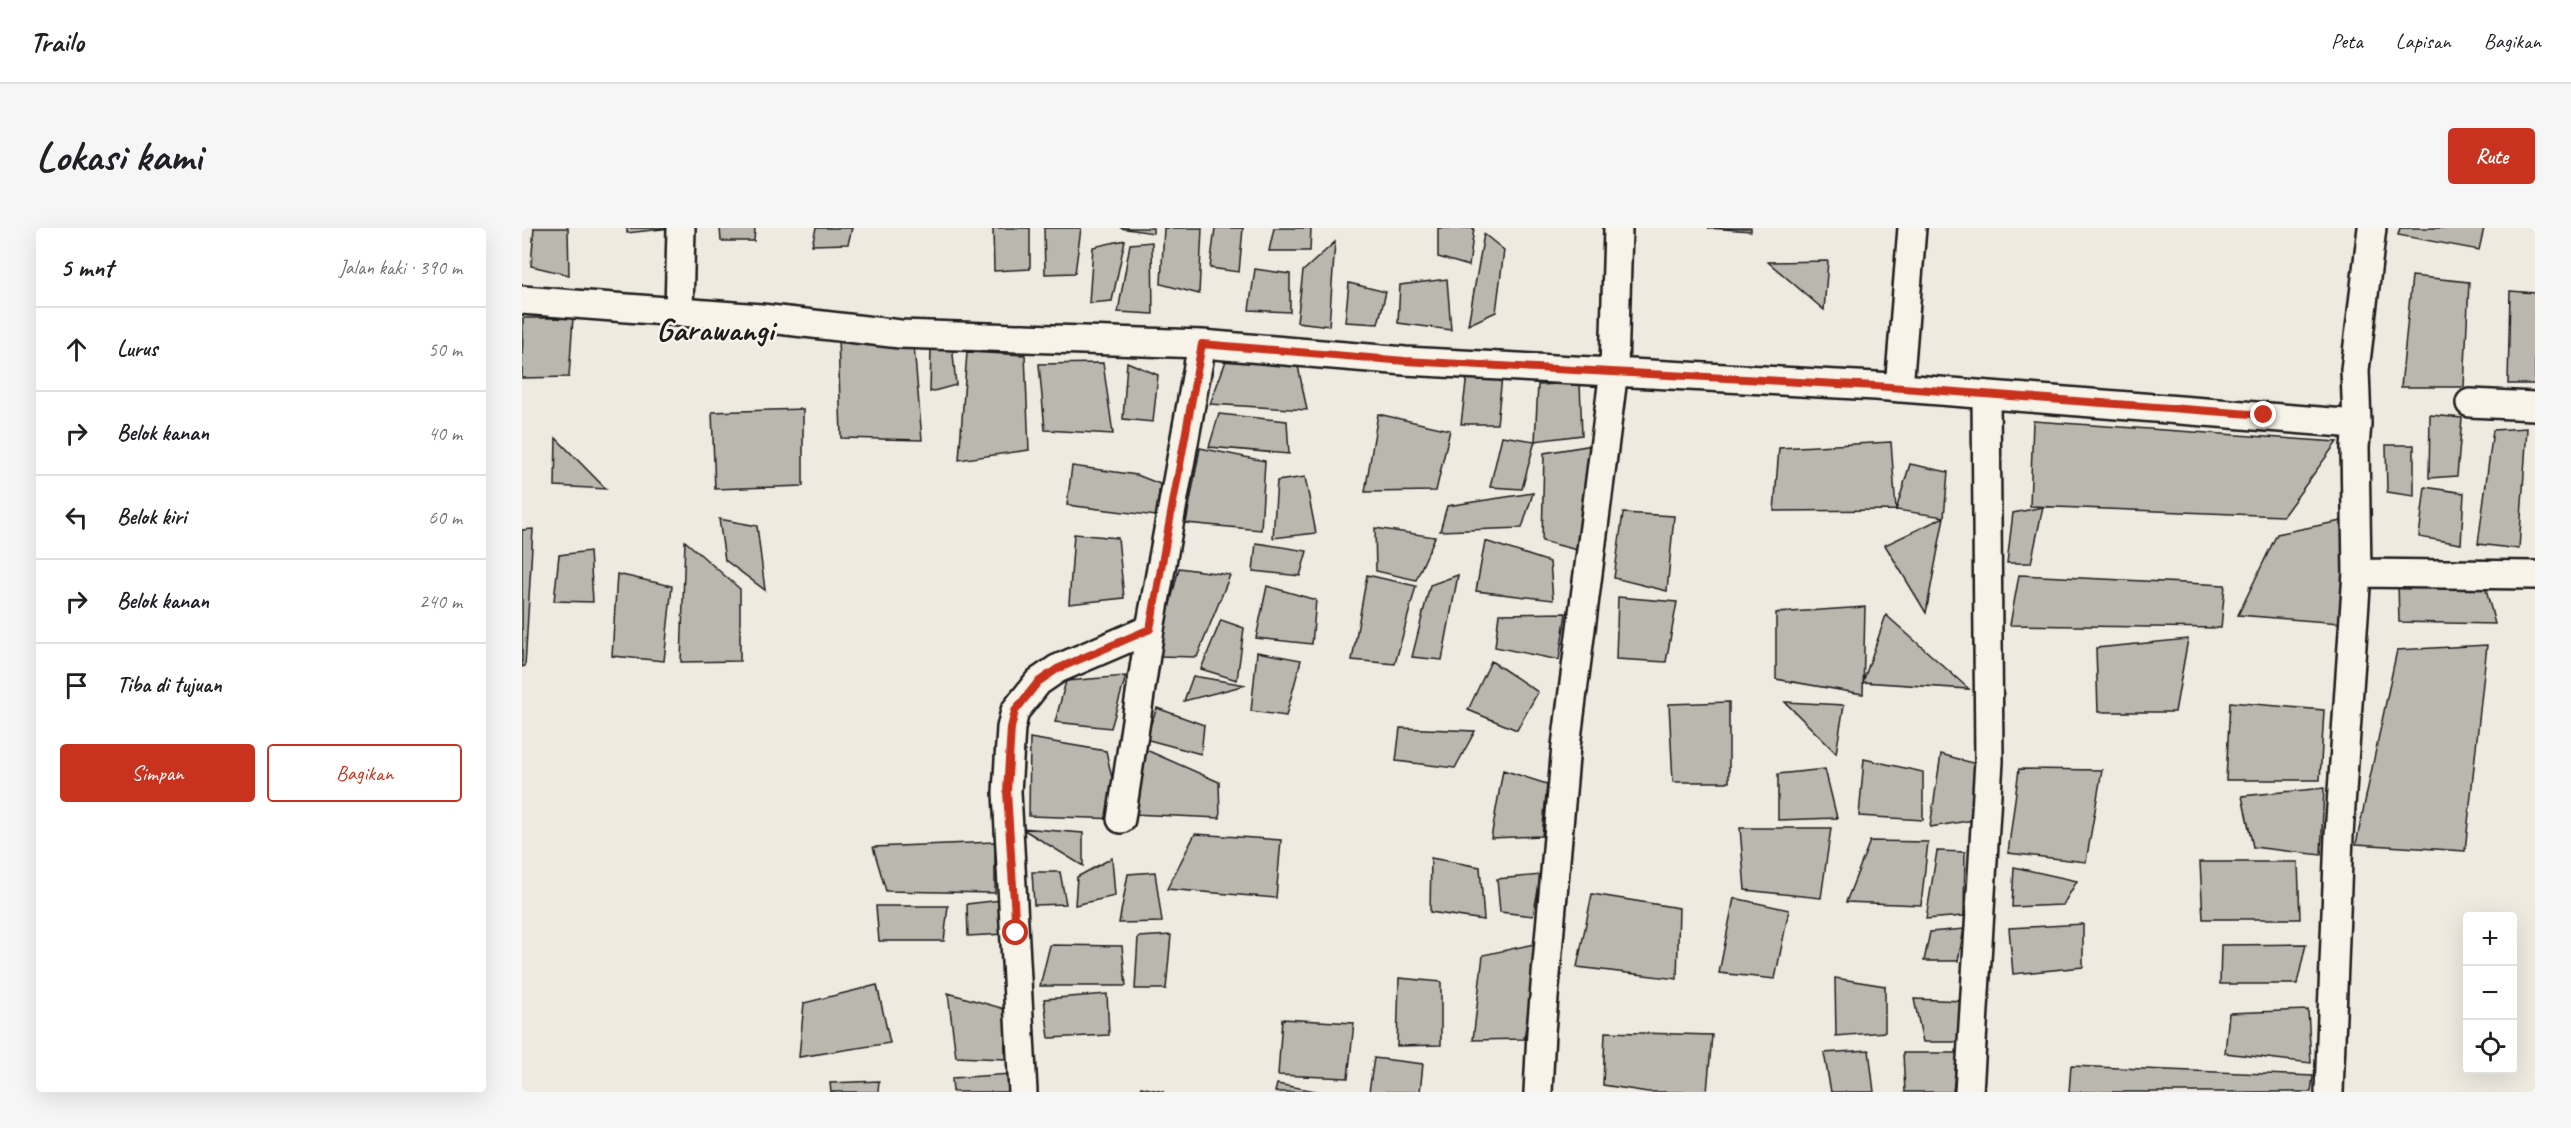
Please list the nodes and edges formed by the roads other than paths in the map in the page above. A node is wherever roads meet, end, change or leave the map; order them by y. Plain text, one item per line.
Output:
1 (681, 228) edge
2 (1618, 228) edge
3 (1912, 228) edge
4 (2372, 228) edge
5 (522, 300) edge
6 (679, 312) junction
7 (1202, 344) junction
8 (1614, 370) junction
9 (1899, 388) junction
10 (1986, 396) junction
11 (2470, 404) dead end
12 (2535, 406) edge
13 (2357, 424) junction
14 (2357, 573) junction
15 (2535, 575) edge
16 (1150, 629) junction
17 (1121, 819) dead end
18 (1023, 1092) edge
19 (1539, 1092) edge
20 (1969, 1092) edge
21 (2329, 1092) edge

1 - 6 street
2 - 8 street
3 - 9 street
4 - 13 street
5 - 6 street
6 - 7 street
7 - 8 street
7 - 16 street
8 - 9 street
8 - 19 street
9 - 10 street
10 - 13 street
10 - 20 street
11 - 12 street
13 - 14 street
14 - 15 street
14 - 21 street
16 - 17 street
16 - 18 street

